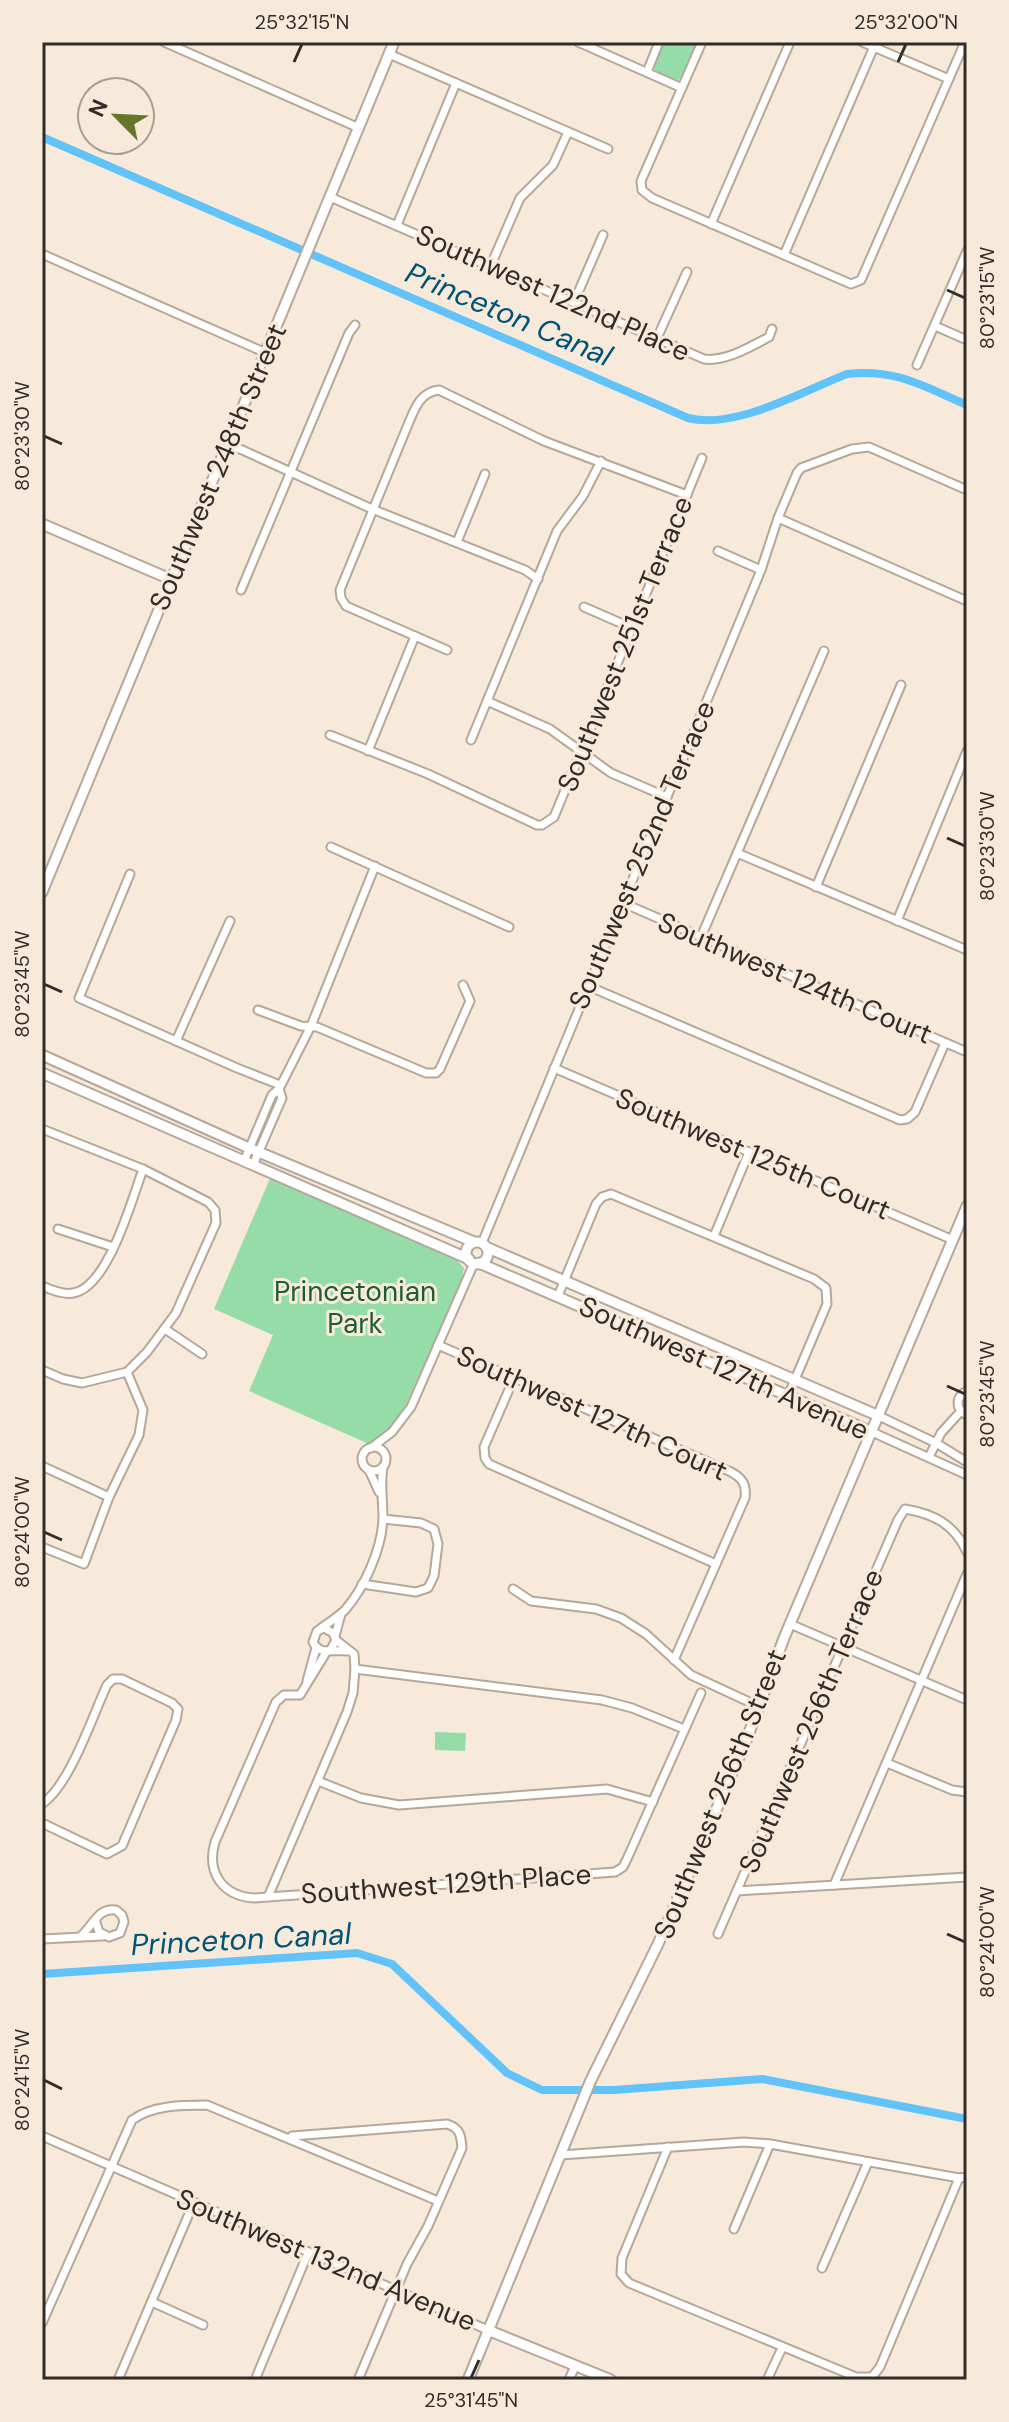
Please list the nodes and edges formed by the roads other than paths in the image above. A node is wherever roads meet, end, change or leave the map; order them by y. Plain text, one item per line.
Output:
1 (164, 42) edge
2 (394, 42) edge
3 (578, 42) edge
4 (659, 42) edge
5 (702, 42) edge
6 (790, 42) edge
7 (862, 42) edge
8 (965, 42) edge
9 (875, 44) edge
10 (389, 54) junction
11 (647, 72) junction
12 (949, 79) junction
13 (456, 83) junction
14 (682, 88) junction
15 (359, 128) junction
16 (568, 132) junction
17 (608, 149) dead end
18 (330, 197) junction
19 (711, 224) junction
20 (397, 225) junction
21 (603, 235) dead end
22 (967, 251) edge
23 (42, 254) edge
24 (784, 255) junction
25 (491, 265) junction
26 (687, 272) dead end
27 (574, 302) junction
28 (355, 325) dead end
29 (935, 326) junction
30 (772, 329) dead end
31 (657, 338) junction
32 (967, 340) edge
33 (266, 353) junction
34 (917, 365) dead end
35 (229, 444) junction
36 (702, 458) dead end
37 (601, 461) junction
38 (291, 471) junction
39 (485, 474) dead end
40 (967, 490) edge
41 (687, 495) junction
42 (372, 509) junction
43 (778, 518) junction
44 (42, 524) edge
45 (457, 542) junction
46 (718, 551) dead end
47 (761, 570) junction
48 (170, 579) junction
49 (538, 579) junction
50 (241, 590) dead end
51 (967, 601) edge
52 (584, 607) dead end
53 (632, 628) junction
54 (415, 636) junction
55 (447, 650) dead end
56 (824, 651) dead end
57 (901, 685) dead end
58 (487, 701) junction
59 (330, 735) dead end
60 (471, 740) dead end
61 (368, 751) junction
62 (581, 751) junction
63 (967, 751) edge
64 (667, 797) junction
65 (331, 847) dead end
66 (737, 853) junction
67 (375, 866) junction
68 (130, 874) dead end
69 (816, 887) junction
70 (42, 892) edge
71 (623, 903) junction
72 (230, 921) dead end
73 (897, 921) junction
74 (509, 927) dead end
75 (701, 937) junction
76 (967, 950) edge
77 (463, 985) dead end
78 (588, 986) junction
79 (258, 1010) dead end
80 (311, 1026) junction
81 (176, 1041) junction
82 (945, 1043) junction
83 (967, 1052) edge
84 (42, 1055) edge
85 (554, 1068) junction
86 (42, 1073) edge
87 (280, 1087) junction
88 (42, 1129) edge
89 (254, 1150) junction
90 (749, 1152) junction
91 (248, 1163) junction
92 (143, 1169) junction
93 (366, 1197) junction
94 (967, 1206) edge
95 (360, 1211) junction
96 (58, 1229) dead end
97 (714, 1236) junction
98 (953, 1240) junction
99 (481, 1245) junction
100 (113, 1247) junction
101 (474, 1262) junction
102 (564, 1282) junction
103 (42, 1286) edge
104 (558, 1296) junction
105 (165, 1329) junction
106 (438, 1345) junction
107 (202, 1354) dead end
108 (42, 1370) edge
109 (127, 1372) junction
110 (514, 1378) junction
111 (795, 1382) junction
112 (967, 1391) edge
113 (788, 1396) junction
114 (964, 1413) edge
115 (879, 1416) junction
116 (392, 1432) junction
117 (872, 1432) junction
118 (936, 1443) junction
119 (371, 1448) junction
120 (385, 1453) junction
121 (929, 1457) junction
122 (967, 1462) edge
123 (42, 1466) edge
124 (383, 1467) junction
125 (369, 1470) junction
126 (967, 1475) edge
127 (381, 1494) junction
128 (109, 1497) junction
129 (383, 1519) junction
130 (42, 1547) edge
131 (967, 1552) edge
132 (716, 1564) junction
133 (967, 1574) edge
134 (362, 1584) junction
135 (513, 1589) dead end
136 (341, 1614) junction
137 (790, 1624) junction
138 (320, 1629) junction
139 (336, 1638) junction
140 (843, 1647) junction
141 (316, 1648) junction
142 (329, 1650) junction
143 (349, 1651) junction
144 (674, 1660) junction
145 (355, 1669) junction
146 (307, 1681) junction
147 (921, 1681) junction
148 (701, 1693) dead end
149 (967, 1700) edge
150 (760, 1707) junction
151 (684, 1729) junction
152 (887, 1763) junction
153 (318, 1781) junction
154 (967, 1792) edge
155 (653, 1802) junction
156 (42, 1804) edge
157 (42, 1823) edge
158 (967, 1877) edge
159 (834, 1885) junction
160 (737, 1891) junction
161 (268, 1897) junction
162 (96, 1922) junction
163 (718, 1934) dead end
164 (81, 1936) junction
165 (105, 1936) junction
166 (42, 1939) edge
167 (42, 2136) edge
168 (287, 2136) junction
169 (770, 2144) junction
170 (668, 2147) junction
171 (561, 2155) junction
172 (868, 2162) junction
173 (112, 2167) junction
174 (963, 2177) edge
175 (438, 2201) junction
176 (194, 2202) junction
177 (734, 2229) dead end
178 (308, 2253) junction
179 (822, 2268) dead end
180 (396, 2291) junction
181 (152, 2302) junction
182 (42, 2323) edge
183 (203, 2325) dead end
184 (490, 2331) junction
185 (782, 2348) junction
186 (575, 2366) junction
187 (118, 2380) edge
188 (255, 2380) edge
189 (358, 2380) edge
190 (468, 2380) edge
191 (569, 2380) edge
192 (611, 2380) edge
193 (767, 2380) edge

1 - 15 street
2 - 10 street, Southwest 248th Street
3 - 11 street
4 - 11 street
5 - 14 street
6 - 19 street
7 - 9 street
8 - 12 street
9 - 12 street
9 - 24 street
10 - 13 street
10 - 15 street, Southwest 248th Street
11 - 14 street
12 - 24 street
13 - 16 street
13 - 20 street
14 - 19 street
15 - 18 street, Southwest 248th Street
16 - 17 street
16 - 25 street
18 - 20 street, Southwest 122nd Place
18 - 33 street, Southwest 248th Street
19 - 24 street
20 - 25 street, Southwest 122nd Place
21 - 27 street
22 - 29 street
23 - 33 street
25 - 27 street, Southwest 122nd Place
26 - 31 street
27 - 31 street, Southwest 122nd Place
28 - 38 street
29 - 32 street
29 - 34 street
30 - 31 street, Southwest 122nd Place
33 - 35 street, Southwest 248th Street
35 - 38 street
35 - 48 street, Southwest 248th Street
36 - 41 street, Southwest 251st Terrace
37 - 41 street
37 - 42 street
37 - 49 street
38 - 42 street
38 - 50 street
39 - 45 street
40 - 43 street, Southwest 252nd Terrace
41 - 53 street, Southwest 251st Terrace
42 - 45 street
42 - 54 street
43 - 47 street, Southwest 252nd Terrace
43 - 51 street
44 - 48 street
45 - 49 street
46 - 47 street
47 - 64 street, Southwest 252nd Terrace
48 - 70 street, Southwest 248th Street
49 - 58 street
52 - 53 street
53 - 62 street, Southwest 251st Terrace
54 - 55 street
54 - 61 street
56 - 66 street
57 - 69 street
58 - 60 street
58 - 62 street
59 - 61 street
61 - 62 street, Southwest 251st Terrace
62 - 64 street
63 - 73 street
64 - 71 street, Southwest 252nd Terrace
65 - 67 street
66 - 69 street
66 - 75 street
67 - 74 street
67 - 80 street
68 - 81 street
69 - 73 street
71 - 75 street, Southwest 124th Court
71 - 78 street, Southwest 252nd Terrace
72 - 81 street
73 - 76 street
75 - 82 street, Southwest 124th Court
77 - 80 street
78 - 82 street
78 - 85 street, Southwest 252nd Terrace
79 - 80 street
80 - 87 street
81 - 87 street
82 - 83 street, Southwest 124th Court
84 - 89 street, Southwest 127th Avenue
85 - 90 street, Southwest 125th Court
85 - 99 street, Southwest 252nd Terrace
86 - 91 street, Southwest 127th Avenue
87 - 89 street
88 - 92 street
89 - 91 street
89 - 93 street, Southwest 127th Avenue
90 - 97 street
90 - 98 street, Southwest 125th Court
91 - 95 street, Southwest 127th Avenue
92 - 100 street
92 - 105 street
93 - 95 street
93 - 99 street, Southwest 127th Avenue
94 - 98 street, Southwest 256th Street
95 - 101 street, Southwest 127th Avenue
96 - 100 street
97 - 102 street
97 - 111 street
98 - 115 street, Southwest 256th Street
99 - 101 street
99 - 101 street
99 - 102 street, Southwest 127th Avenue
100 - 103 street
101 - 104 street, Southwest 127th Avenue
101 - 106 street
102 - 104 street
102 - 111 street, Southwest 127th Avenue
104 - 113 street, Southwest 127th Avenue
105 - 107 street
105 - 109 street
106 - 110 street, Southwest 127th Court
106 - 116 street
108 - 109 street
109 - 128 street
110 - 132 street, Southwest 127th Court
110 - 132 street
111 - 113 street
111 - 115 street, Southwest 127th Avenue
112 - 114 street
113 - 117 street, Southwest 127th Avenue
114 - 118 street
115 - 117 street, Southwest 256th Street
115 - 118 street, Southwest 127th Avenue
116 - 119 street
116 - 120 street
117 - 121 street, Southwest 127th Avenue
117 - 137 street, Southwest 256th Street
118 - 121 street
118 - 122 street, Southwest 127th Avenue
119 - 120 street
119 - 125 street
120 - 124 street
121 - 126 street, Southwest 127th Avenue
123 - 128 street
124 - 125 street
124 - 127 street
125 - 127 street
127 - 129 street
128 - 130 street
129 - 134 street
129 - 134 street
131 - 140 street, Southwest 256th Terrace
132 - 144 street
133 - 147 street
134 - 136 street
135 - 144 street
136 - 138 street
136 - 139 street
137 - 140 street
137 - 150 street, Southwest 256th Street
138 - 139 street
138 - 141 street
139 - 142 street
139 - 143 street
140 - 147 street
140 - 160 street, Southwest 256th Terrace
141 - 142 street
141 - 146 street
142 - 143 street
142 - 146 street
143 - 145 street
144 - 150 street
145 - 151 street
145 - 153 street
146 - 161 street
147 - 149 street
147 - 152 street
148 - 151 street
150 - 171 street, Southwest 256th Street
151 - 155 street
152 - 154 street
152 - 159 street
153 - 155 street
153 - 161 street
155 - 161 street, Southwest 129th Place
156 - 157 street
158 - 159 street
159 - 160 street
160 - 163 street, Southwest 256th Terrace
162 - 164 street
162 - 165 street
162 - 165 street
164 - 165 street
164 - 166 street
167 - 173 street, Southwest 132nd Avenue
168 - 173 street
168 - 175 street
168 - 175 street
169 - 170 street
169 - 172 street
169 - 177 street
170 - 171 street
170 - 185 street
171 - 184 street, Southwest 256th Street
172 - 174 street
172 - 179 street
173 - 176 street, Southwest 132nd Avenue
173 - 182 street
174 - 185 street
175 - 180 street
176 - 178 street, Southwest 132nd Avenue
176 - 181 street
178 - 180 street, Southwest 132nd Avenue
178 - 188 street
180 - 184 street, Southwest 132nd Avenue
180 - 189 street
181 - 183 street
181 - 187 street
184 - 186 street, Southwest 132nd Avenue
184 - 190 street, Southwest 256th Street
185 - 193 street
186 - 191 street
186 - 192 street, Southwest 132nd Avenue

